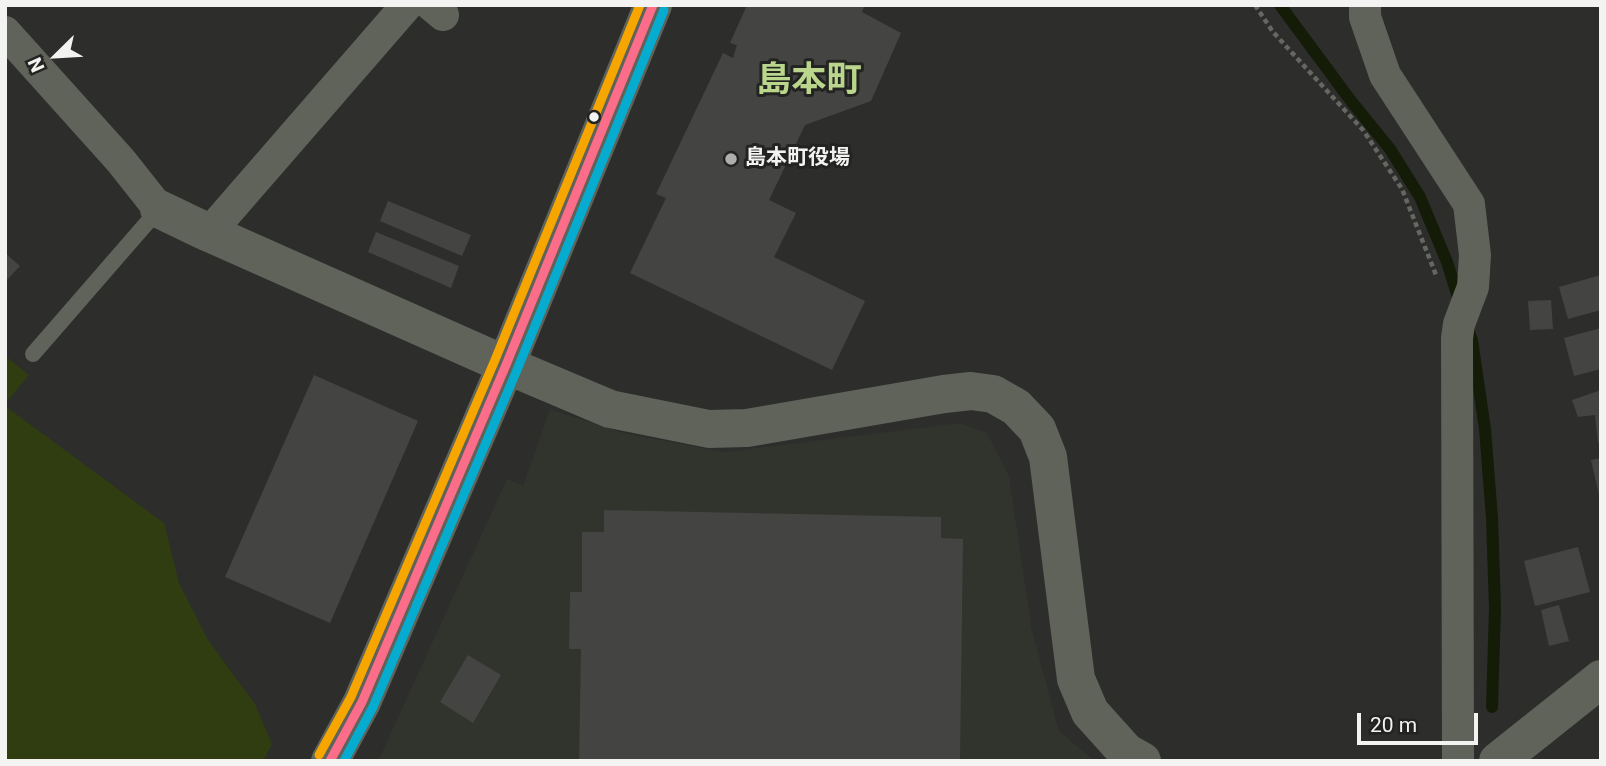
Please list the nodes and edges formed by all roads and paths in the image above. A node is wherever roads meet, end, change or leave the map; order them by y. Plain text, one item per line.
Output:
1 (407, 5) edge
2 (653, 5) edge
3 (1255, 5) edge
4 (1365, 5) edge
5 (5, 32) edge
6 (159, 208) junction
7 (209, 233) junction
8 (1437, 277) dead end
9 (33, 354) dead end
10 (506, 365) junction
11 (1601, 679) edge
12 (330, 761) edge
13 (1142, 761) edge
14 (1458, 761) edge
15 (1498, 761) edge

1 - 7 street
2 - 10 street
3 - 8 path
4 - 14 street
5 - 6 street
6 - 7 street
6 - 9 lane
7 - 10 street
10 - 12 street
10 - 13 street
11 - 15 street

